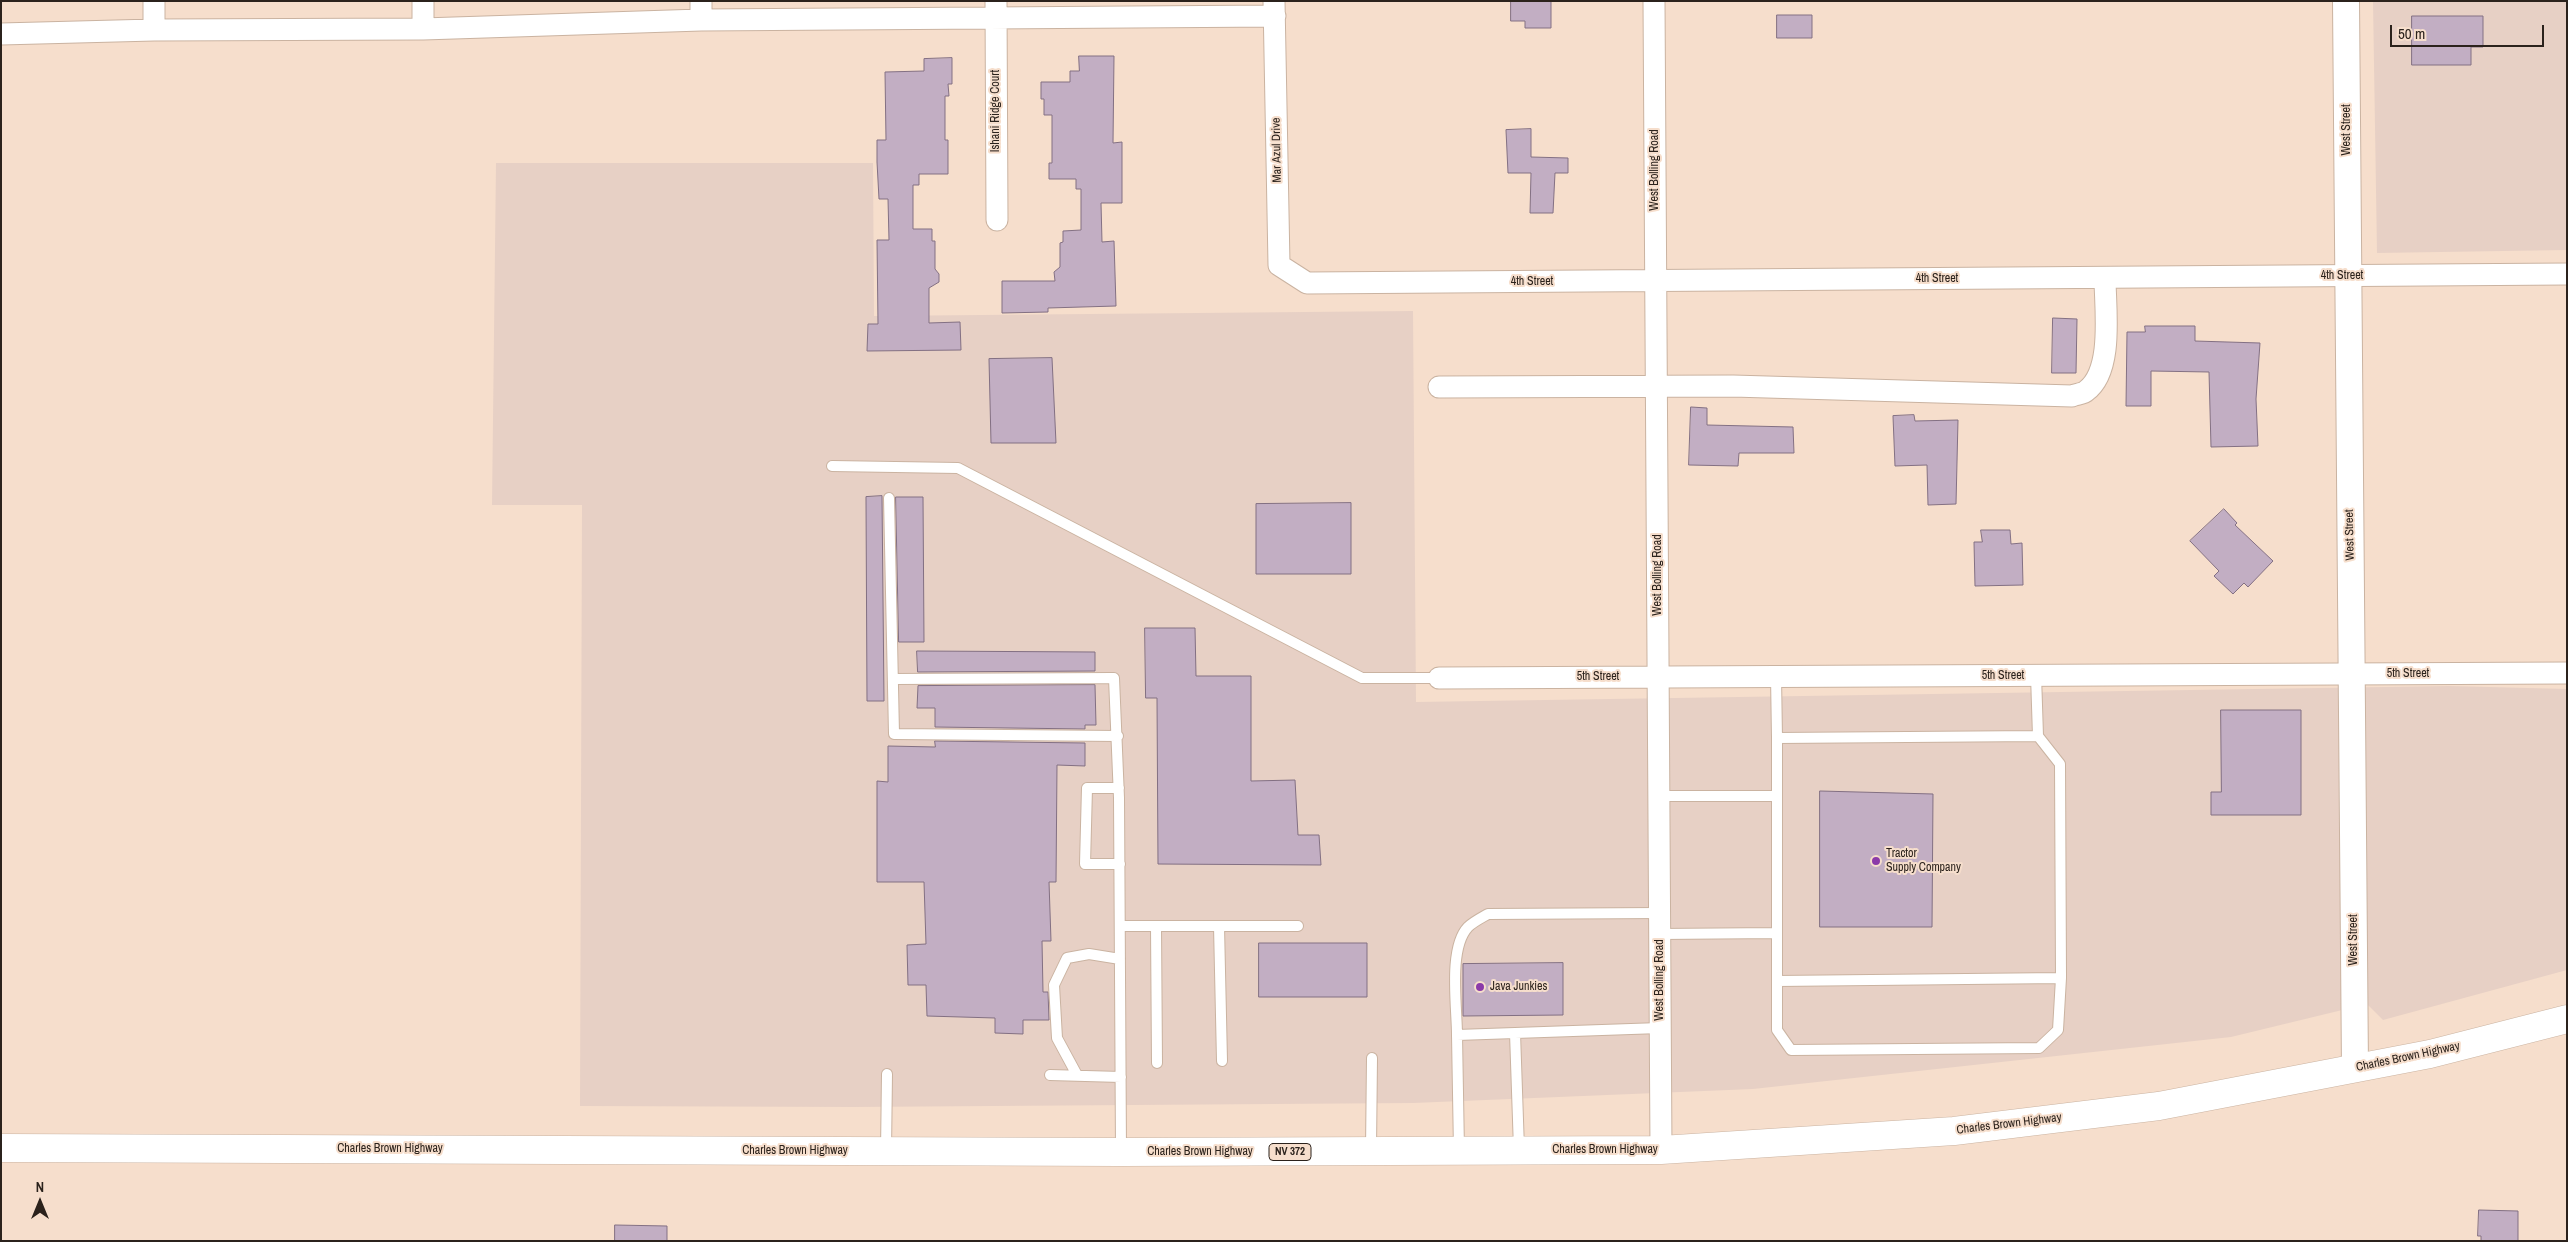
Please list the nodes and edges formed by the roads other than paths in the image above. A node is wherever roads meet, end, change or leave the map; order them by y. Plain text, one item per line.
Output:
1 (154, 1) edge
2 (423, 1) edge
3 (1654, 1) edge
4 (2346, 1) edge
5 (996, 9) edge
6 (1274, 9) edge
7 (701, 11) edge
8 (423, 29) junction
9 (154, 30) junction
10 (1, 34) edge
11 (997, 220) dead end
12 (2567, 274) edge
13 (2348, 276) junction
14 (2105, 278) junction
15 (1656, 281) junction
16 (1307, 283) joint
17 (1439, 387) dead end
18 (1656, 388) junction
19 (832, 466) dead end
20 (890, 498) dead end
21 (2567, 673) edge
22 (2352, 674) junction
23 (1658, 676) junction
24 (1776, 676) junction
25 (2036, 676) junction
26 (1439, 678) joint
27 (893, 679) junction
28 (1118, 736) junction
29 (2038, 736) junction
30 (1778, 738) junction
31 (1119, 788) junction
32 (1659, 796) junction
33 (1777, 796) junction
34 (1120, 864) junction
35 (1660, 913) junction
36 (1120, 926) junction
37 (1156, 926) junction
38 (1219, 926) junction
39 (1298, 926) dead end
40 (1777, 933) junction
41 (1660, 934) junction
42 (1120, 959) junction
43 (2061, 978) junction
44 (1778, 981) junction
45 (2567, 1019) edge
46 (1660, 1028) junction
47 (1515, 1033) junction
48 (1457, 1035) junction
49 (1372, 1058) dead end
50 (1222, 1061) dead end
51 (1157, 1063) dead end
52 (2355, 1068) junction
53 (887, 1074) dead end
54 (1050, 1074) dead end
55 (1078, 1075) junction
56 (1121, 1077) junction
57 (1, 1148) edge
58 (1519, 1150) junction
59 (1661, 1150) junction
60 (1371, 1151) junction
61 (1459, 1151) junction
62 (886, 1152) junction
63 (1121, 1152) junction

1 - 9 street
2 - 8 street
3 - 15 street, West Bolling Road
4 - 13 street, West Street
5 - 6 street
5 - 7 street
5 - 11 street, Ishani Ridge Court
6 - 16 street, Mar Azul Drive
7 - 8 street
8 - 9 street
9 - 10 street
12 - 13 street, 4th Street
13 - 14 street, 4th Street
13 - 22 street, West Street
14 - 15 street, 4th Street
14 - 18 street
15 - 16 street, 4th Street
15 - 18 street, West Bolling Road
17 - 18 street
18 - 23 street, West Bolling Road
19 - 26 lane
20 - 27 lane
21 - 22 street, 5th Street
22 - 25 street, 5th Street
22 - 52 street, West Street
23 - 24 street, 5th Street
23 - 26 street, 5th Street
23 - 32 street, West Bolling Road
24 - 25 street, 5th Street
24 - 30 lane
25 - 29 lane
27 - 28 lane
27 - 28 lane
28 - 31 lane
29 - 30 lane
29 - 43 lane
30 - 33 lane
31 - 34 lane
31 - 34 lane
32 - 33 lane
32 - 35 street, West Bolling Road
33 - 40 lane
34 - 36 lane
35 - 41 street, West Bolling Road
35 - 48 lane
36 - 37 lane
36 - 42 lane
37 - 38 lane
37 - 51 lane
38 - 39 lane
38 - 50 lane
40 - 41 lane
40 - 44 lane
41 - 46 street, West Bolling Road
42 - 55 lane
42 - 56 lane
43 - 44 lane
43 - 44 lane
45 - 52 main road, Charles Brown Highway / NV 372
46 - 47 lane
46 - 59 street, West Bolling Road
47 - 48 lane
47 - 58 lane
48 - 61 lane
49 - 60 lane
52 - 59 main road, Charles Brown Highway / NV 372
53 - 62 lane
54 - 55 lane
55 - 56 lane
56 - 63 lane
57 - 62 main road, Charles Brown Highway / NV 372
58 - 59 main road, Charles Brown Highway / NV 372
58 - 61 main road, Charles Brown Highway / NV 372
60 - 61 main road, Charles Brown Highway / NV 372
60 - 63 main road, Charles Brown Highway / NV 372
62 - 63 main road, Charles Brown Highway / NV 372

